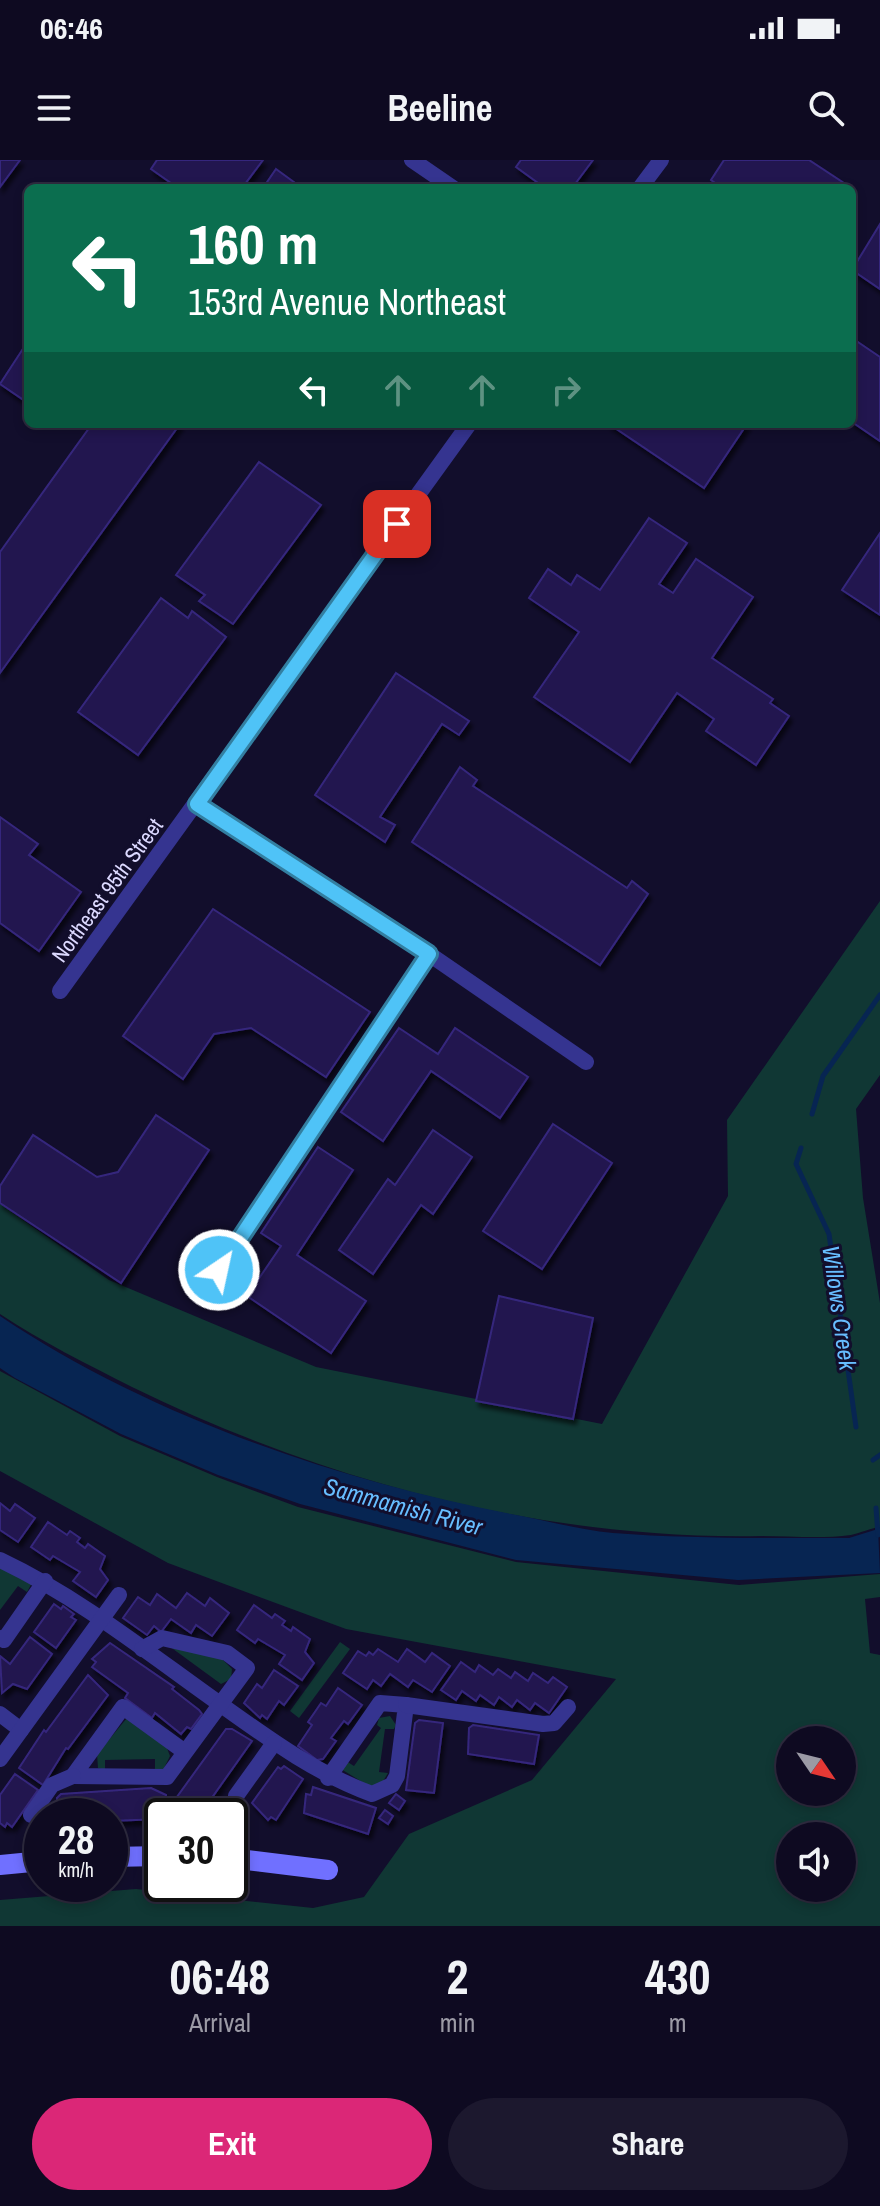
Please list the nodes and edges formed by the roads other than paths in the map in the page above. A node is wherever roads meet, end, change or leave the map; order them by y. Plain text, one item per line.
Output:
1 (412, 160) edge
2 (661, 160) edge
3 (447, 184) edge
4 (643, 184) edge
5 (466, 428) edge
6 (197, 804) junction
7 (429, 954) junction
8 (60, 991) dead end
9 (586, 1062) dead end
10 (219, 1270) dead end
11 (0, 1560) edge
12 (45, 1581) junction
13 (119, 1595) dead end
14 (102, 1618) junction
15 (0, 1638) edge
16 (142, 1649) junction
17 (220, 1704) junction
18 (406, 1705) junction
19 (568, 1707) dead end
20 (0, 1714) edge
21 (21, 1730) junction
22 (274, 1743) junction
23 (185, 1752) junction
24 (0, 1759) edge
25 (73, 1776) junction
26 (328, 1778) junction
27 (43, 1798) edge
28 (236, 1798) edge
29 (248, 1860) edge
30 (24, 1863) edge
31 (0, 1865) edge
32 (328, 1870) dead end

1 - 3 street
2 - 4 street
5 - 6 street, Northeast 95th Street
6 - 7 street
6 - 8 street, Northeast 95th Street
7 - 9 street
7 - 10 street
11 - 12 street
12 - 14 street
12 - 15 street
13 - 14 street
14 - 16 street
14 - 21 street
16 - 17 street
16 - 17 street
17 - 22 street
17 - 23 street
18 - 19 street
18 - 26 street
18 - 26 street
20 - 21 street
21 - 24 street
22 - 26 street
22 - 28 street
23 - 25 street
23 - 25 street
25 - 27 street
29 - 32 street
30 - 31 street

